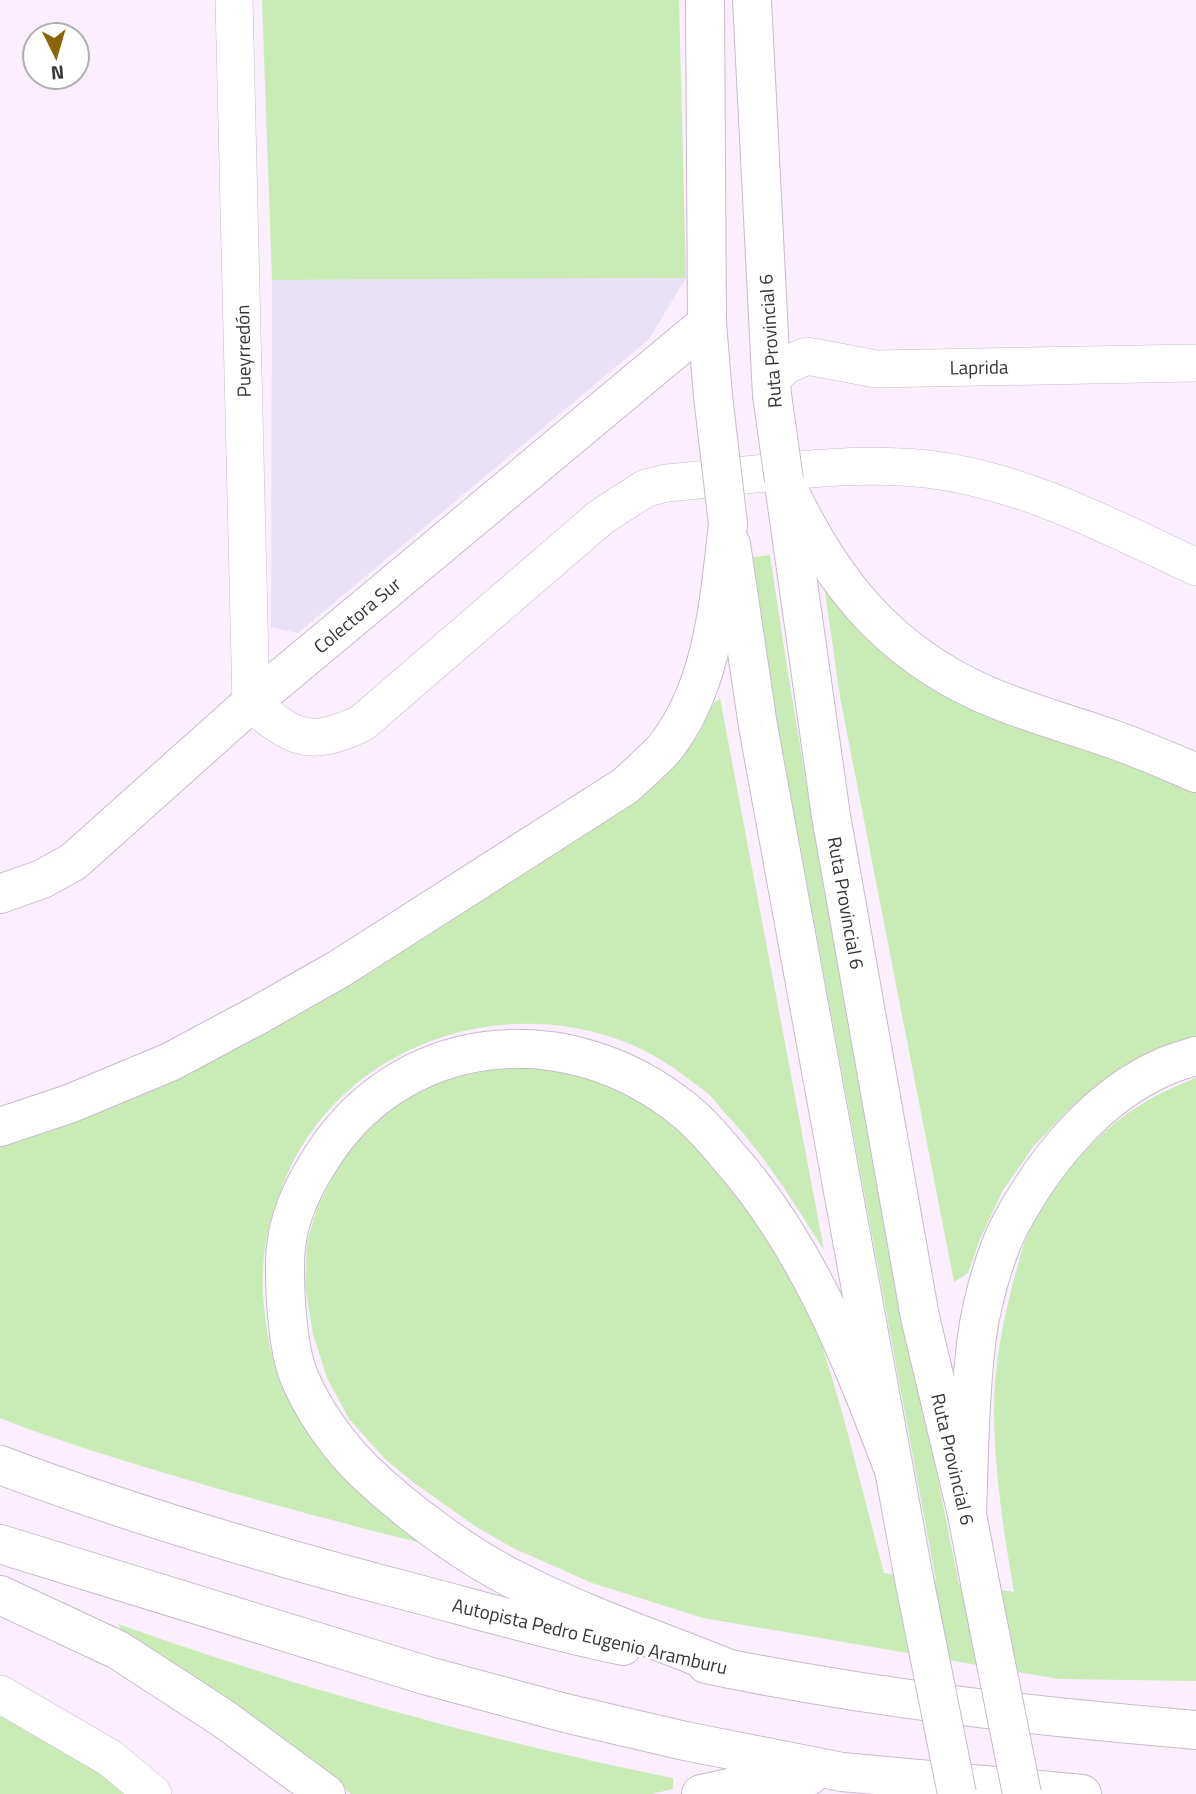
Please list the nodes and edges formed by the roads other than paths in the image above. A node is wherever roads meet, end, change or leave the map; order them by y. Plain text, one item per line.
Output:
1 (234, 0) edge
2 (705, 0) edge
3 (752, 0) edge
4 (707, 323) junction
5 (1196, 363) edge
6 (772, 387) junction
7 (728, 549) junction
8 (807, 550) junction
9 (1196, 567) edge
10 (251, 703) junction
11 (1196, 773) edge
12 (0, 894) edge
13 (1196, 1056) edge
14 (0, 1127) edge
15 (0, 1465) edge
16 (892, 1465) junction
17 (967, 1514) junction
18 (0, 1544) edge
19 (0, 1595) edge
20 (729, 1669) junction
21 (0, 1694) edge
22 (1196, 1703) edge
23 (1094, 1721) junction
24 (1196, 1730) edge
25 (842, 1772) junction
26 (153, 1794) edge
27 (326, 1794) edge
28 (701, 1794) edge
29 (957, 1794) edge
30 (1022, 1794) edge
31 (1082, 1794) edge

1 - 10 street, Pueyrredón
2 - 4 main road
3 - 6 main road, Ruta Provincial 6
4 - 7 main road, bridge
4 - 10 main road, Colectora Sur
5 - 6 street, Laprida
6 - 8 main road, Ruta Provincial 6, bridge
7 - 14 main road
7 - 16 main road
8 - 11 main road, Ruta Provincial 6
8 - 17 main road, Ruta Provincial 6
9 - 10 street
10 - 12 main road, Colectora Sur
13 - 17 main road
15 - 20 main road, Autopista Pedro Eugenio Aramburu
16 - 20 main road
16 - 29 main road, bridge
17 - 30 main road, Ruta Provincial 6, bridge
18 - 25 main road
19 - 27 main road
20 - 23 main road, Autopista Pedro Eugenio Aramburu
21 - 26 street
22 - 23 main road
23 - 24 main road, Autopista Pedro Eugenio Aramburu
25 - 28 main road
25 - 31 main road

